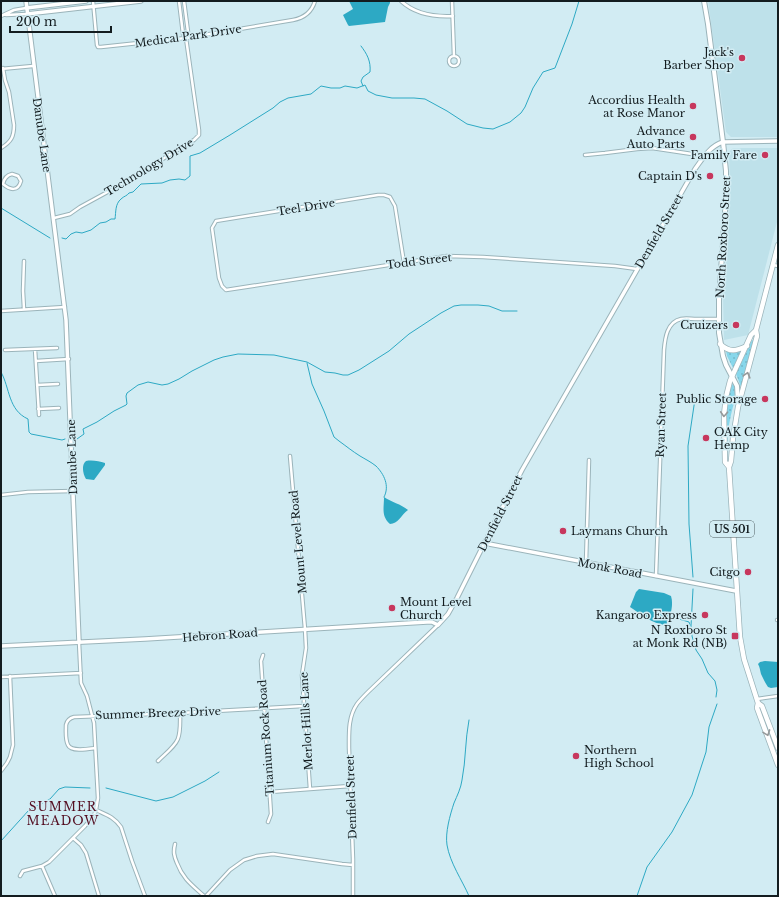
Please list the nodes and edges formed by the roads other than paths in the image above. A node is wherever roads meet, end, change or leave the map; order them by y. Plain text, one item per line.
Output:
1 (26, 1) edge
2 (86, 1) edge
3 (93, 1) edge
4 (141, 1) edge
5 (179, 1) edge
6 (184, 1) edge
7 (315, 1) edge
8 (401, 1) edge
9 (452, 1) edge
10 (704, 1) edge
11 (93, 6) junction
12 (26, 8) junction
13 (27, 14) junction
14 (2, 15) edge
15 (453, 16) junction
16 (186, 38) junction
17 (454, 56) junction
18 (33, 66) junction
19 (2, 69) edge
20 (778, 141) edge
21 (723, 142) junction
22 (1, 148) edge
23 (585, 155) dead end
24 (703, 158) junction
25 (2, 184) edge
26 (54, 218) junction
27 (778, 245) edge
28 (24, 261) dead end
29 (404, 263) junction
30 (776, 266) edge
31 (637, 269) junction
32 (226, 290) joint
33 (65, 307) junction
34 (24, 309) junction
35 (1, 311) edge
36 (719, 319) junction
37 (756, 330) junction
38 (720, 344) junction
39 (747, 346) junction
40 (57, 348) dead end
41 (35, 349) junction
42 (5, 350) dead end
43 (68, 359) junction
44 (36, 361) junction
45 (732, 376) junction
46 (58, 384) dead end
47 (37, 385) junction
48 (738, 407) junction
49 (59, 408) dead end
50 (38, 409) junction
51 (39, 414) dead end
52 (290, 456) dead end
53 (589, 460) dead end
54 (729, 467) junction
55 (73, 491) junction
56 (1, 495) edge
57 (484, 543) junction
58 (586, 563) junction
59 (656, 576) junction
60 (736, 592) junction
61 (438, 626) junction
62 (305, 629) junction
63 (79, 642) junction
64 (1, 646) edge
65 (264, 655) dead end
66 (81, 673) junction
67 (10, 676) junction
68 (1, 677) edge
69 (778, 696) edge
70 (758, 701) junction
71 (303, 706) junction
72 (264, 708) junction
73 (180, 713) junction
74 (92, 716) junction
75 (95, 748) junction
76 (778, 748) edge
77 (158, 761) dead end
78 (778, 765) edge
79 (1, 771) edge
80 (350, 786) junction
81 (310, 789) junction
82 (270, 792) junction
83 (96, 810) junction
84 (268, 822) dead end
85 (73, 838) junction
86 (175, 844) dead end
87 (353, 864) junction
88 (42, 866) junction
89 (20, 876) dead end
90 (55, 896) edge
91 (99, 896) edge
92 (145, 896) edge
93 (205, 896) edge
94 (353, 896) edge

1 - 12 street, Danube Lane
2 - 12 street
3 - 11 street, Medical Park Drive
4 - 11 street
5 - 16 street, Technology Drive
6 - 16 street, Technology Drive
7 - 16 street, Medical Park Drive
8 - 15 street
9 - 15 street
10 - 21 main road, North Roxboro Street
11 - 13 street
11 - 16 street, Medical Park Drive
12 - 13 street, Danube Lane
12 - 14 street
13 - 14 street
13 - 18 street, Danube Lane
15 - 17 street
16 - 26 street, Technology Drive
17 - 17 street
18 - 19 street
18 - 26 street, Danube Lane
19 - 22 street
20 - 21 street
21 - 24 street, Denfield Street
21 - 36 main road, North Roxboro Street
23 - 24 street
24 - 31 street, Denfield Street
25 - 25 street
26 - 33 street, Danube Lane
27 - 30 highway, US 501
28 - 34 street
29 - 31 street, Todd Street
29 - 32 street, Todd Street
29 - 32 street, Teel Drive
30 - 37 highway, US 501
31 - 57 street, Denfield Street
33 - 34 street
33 - 43 street, Danube Lane
34 - 35 street
36 - 38 main road, North Roxboro Street
36 - 59 street, Ryan Street
37 - 39 highway, US 501
48 -> 37 highway, US 501
38 - 39 highway
38 - 45 main road, North Roxboro Street
39 - 45 highway, US 501
40 - 41 street
41 - 42 street
41 - 44 street
43 - 44 street
43 - 55 street, Danube Lane
44 - 47 street
45 - 48 main road, North Roxboro Street
45 -> 54 highway, North Roxboro Street / US 501
46 - 47 street
47 - 50 street
48 - 54 highway, North Roxboro Street / US 501
49 - 50 street
50 - 51 street
52 - 62 street, Mount Level Road
53 - 58 street
54 - 60 highway, North Roxboro Street / US 501
55 - 56 street
55 - 63 street, Danube Lane
57 - 58 street, Monk Road
57 - 61 street, Denfield Street
58 - 59 street, Monk Road
59 - 60 street, Monk Road
60 - 70 highway, North Roxboro Street / US 501
61 - 62 street, Hebron Road
61 - 80 street, Denfield Street
62 - 63 street, Hebron Road
62 - 71 street, Merlot Hills Lane
63 - 64 street, Hebron Road
63 - 66 street, Danube Lane
65 - 72 street, Titanium Rock Road
66 - 67 street
66 - 74 street, Danube Lane
67 - 68 street
67 - 79 street
69 - 70 street
70 - 76 highway, North Roxboro Street / US 501
70 -> 78 highway, North Roxboro Street / US 501
71 - 72 street, Summer Breeze Drive
71 - 81 street, Merlot Hills Lane
72 - 73 street, Summer Breeze Drive
72 - 82 street, Titanium Rock Road
73 - 74 street, Summer Breeze Drive
73 - 77 street
74 - 75 street, Danube Lane
74 - 75 street, Summer Breeze Drive
75 - 83 street, Danube Lane
80 - 81 street
80 - 87 street, Denfield Street
81 - 82 street
82 - 84 street, Titanium Rock Road
83 - 85 street
83 - 92 street
85 - 88 street
85 - 91 street
86 - 93 street
87 - 93 street
87 - 94 street, Denfield Street
88 - 89 street
88 - 90 street

